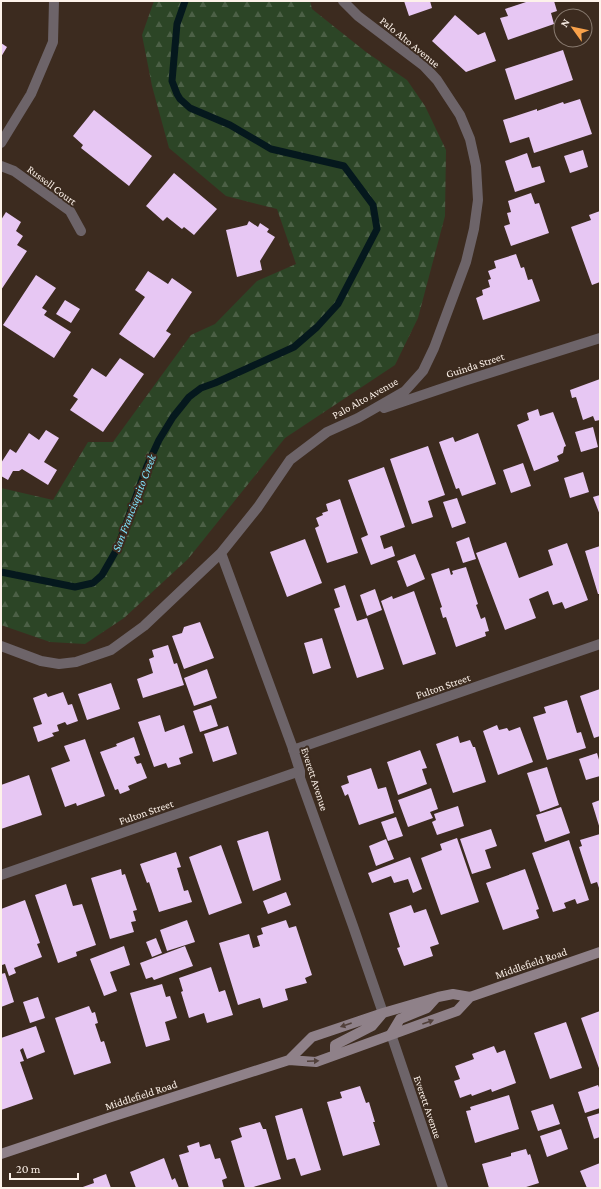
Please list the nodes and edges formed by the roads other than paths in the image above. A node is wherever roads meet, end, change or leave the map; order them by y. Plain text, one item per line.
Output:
1 (54, 1) edge
2 (343, 1) edge
3 (1, 143) edge
4 (1, 166) edge
5 (81, 232) dead end
6 (600, 338) edge
7 (358, 418) junction
8 (221, 553) junction
9 (600, 644) edge
10 (1, 646) edge
11 (293, 750) junction
12 (300, 771) junction
13 (1, 875) edge
14 (600, 952) edge
15 (438, 997) junction
16 (470, 997) junction
17 (383, 1013) junction
18 (391, 1034) junction
19 (335, 1055) junction
20 (290, 1060) junction
21 (1, 1154) edge
22 (443, 1188) edge

1 - 3 street
2 - 7 street, Palo Alto Avenue
4 - 5 street, Russell Court
6 - 7 street, Guinda Street
7 - 8 street, Palo Alto Avenue
8 - 10 street, Palo Alto Avenue
8 - 11 street, Everett Avenue
9 - 11 street, Fulton Street
11 - 12 street, Everett Avenue
12 - 13 street, Fulton Street
12 - 17 street, Everett Avenue
14 - 16 main road, Middlefield Road
15 - 16 main road, Middlefield Road
15 - 17 main road, Middlefield Road
15 - 18 main road
18 -> 16 main road, Middlefield Road
17 - 19 main road
17 -> 20 main road, Middlefield Road
18 - 19 main road, Middlefield Road
18 - 22 street, Everett Avenue
20 -> 19 main road, Middlefield Road
20 - 21 main road, Middlefield Road

